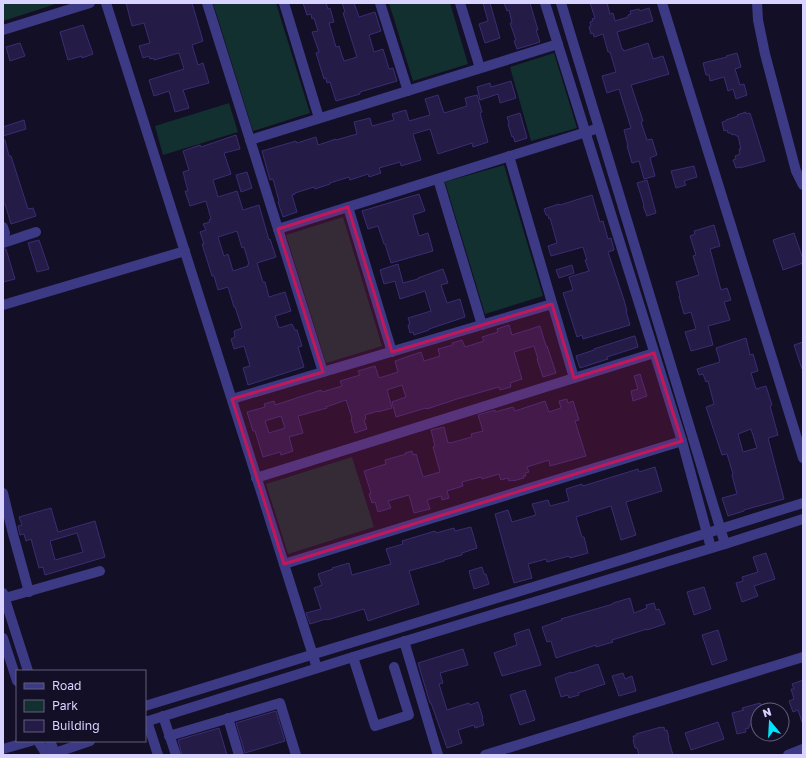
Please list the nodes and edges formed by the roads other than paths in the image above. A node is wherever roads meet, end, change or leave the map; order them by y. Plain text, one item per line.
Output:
1 (90, 3) edge
2 (106, 3) edge
3 (208, 3) edge
4 (284, 3) edge
5 (380, 3) edge
6 (460, 3) edge
7 (545, 3) edge
8 (561, 3) edge
9 (662, 3) edge
10 (757, 3) edge
11 (3, 30) edge
12 (558, 44) junction
13 (480, 68) junction
14 (408, 90) junction
15 (319, 118) junction
16 (600, 128) junction
17 (585, 132) junction
18 (250, 140) junction
19 (508, 156) junction
20 (438, 179) junction
21 (803, 185) edge
22 (348, 207) junction
23 (3, 226) edge
24 (278, 229) junction
25 (36, 232) dead end
26 (3, 236) edge
27 (3, 243) edge
28 (185, 251) junction
29 (552, 304) junction
30 (3, 305) edge
31 (482, 324) junction
32 (392, 352) junction
33 (654, 352) junction
34 (323, 372) junction
35 (574, 378) junction
36 (232, 399) junction
37 (682, 441) junction
38 (803, 458) edge
39 (256, 478) junction
40 (3, 493) edge
41 (803, 503) edge
42 (803, 519) edge
43 (720, 528) junction
44 (707, 532) junction
45 (725, 544) junction
46 (711, 548) junction
47 (284, 564) junction
48 (100, 572) dead end
49 (29, 592) junction
50 (4, 596) edge
51 (3, 638) edge
52 (404, 641) junction
53 (312, 655) junction
54 (353, 657) junction
55 (803, 657) edge
56 (394, 667) dead end
57 (317, 668) junction
58 (28, 670) edge
59 (16, 678) edge
60 (146, 706) edge
61 (163, 716) junction
62 (228, 718) junction
63 (146, 722) edge
64 (169, 736) junction
65 (28, 742) edge
66 (39, 742) edge
67 (50, 742) edge
68 (87, 742) edge
69 (3, 749) edge
70 (803, 749) edge
71 (50, 754) edge
72 (158, 755) edge
73 (176, 755) edge
74 (239, 755) edge
75 (296, 755) edge
76 (438, 755) edge
77 (485, 755) edge
78 (788, 755) edge

1 - 11 street
2 - 28 street
3 - 18 street
4 - 15 street
5 - 14 street
6 - 13 street
7 - 12 street
8 - 16 street
9 - 38 street
10 - 21 street
12 - 13 street
12 - 17 street
13 - 14 street
14 - 15 street
15 - 18 street
16 - 17 street
16 - 43 street
17 - 19 street
17 - 33 street
18 - 24 street
19 - 20 street
19 - 29 street
20 - 22 street
20 - 31 street
22 - 24 street
22 - 32 street
23 - 26 street
24 - 34 street
25 - 27 street
28 - 30 street
28 - 36 street
29 - 31 street
29 - 35 street
31 - 32 street
32 - 34 street
33 - 35 street
33 - 37 street
34 - 36 street
35 - 39 street
36 - 39 street
37 - 44 street
37 - 47 street
39 - 47 street
40 - 49 street
41 - 43 street
42 - 45 street
43 - 44 street
43 - 45 street
44 - 46 street
44 - 53 street
45 - 46 street
46 - 52 street
47 - 53 street
48 - 49 street
49 - 50 street
50 - 58 street
51 - 59 street
52 - 54 street
52 - 76 street
53 - 57 street
53 - 60 street
54 - 56 street
54 - 57 street
55 - 77 street
57 - 61 street
61 - 63 street
61 - 64 street
62 - 64 street
62 - 74 street
62 - 75 street
63 - 72 street
64 - 73 street
65 - 69 street
66 - 71 street
67 - 71 street
68 - 71 street
70 - 78 street

